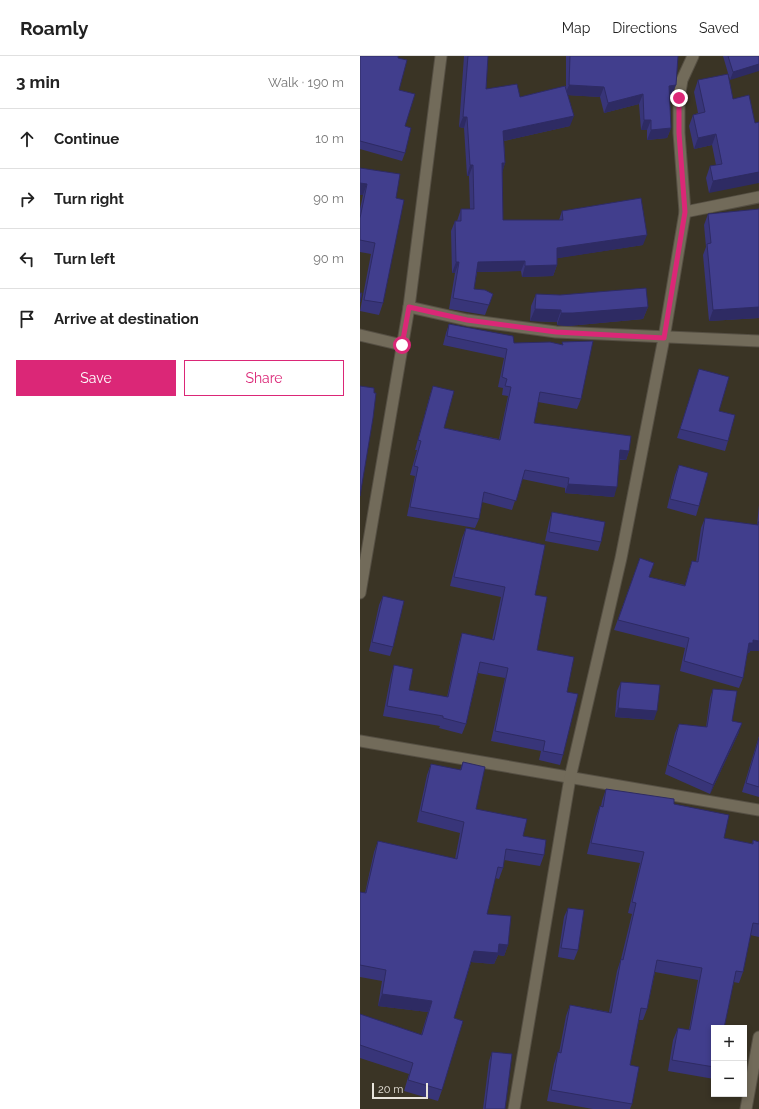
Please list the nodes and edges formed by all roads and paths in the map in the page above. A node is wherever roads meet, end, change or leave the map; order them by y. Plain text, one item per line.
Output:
1 (441, 56) edge
2 (693, 56) edge
3 (759, 197) edge
4 (685, 212) junction
5 (409, 307) junction
6 (360, 335) edge
7 (664, 338) junction
8 (759, 340) edge
9 (402, 345) junction
10 (360, 593) edge
11 (360, 741) edge
12 (570, 778) junction
13 (759, 810) edge
14 (759, 1037) edge
15 (514, 1109) edge
16 (746, 1109) edge

1 - 5 street
2 - 4 street
3 - 4 street
4 - 7 street
5 - 7 street
5 - 9 street
6 - 9 street
7 - 8 street
7 - 12 street
9 - 10 street
11 - 12 street
12 - 13 street
12 - 15 street
14 - 16 street

